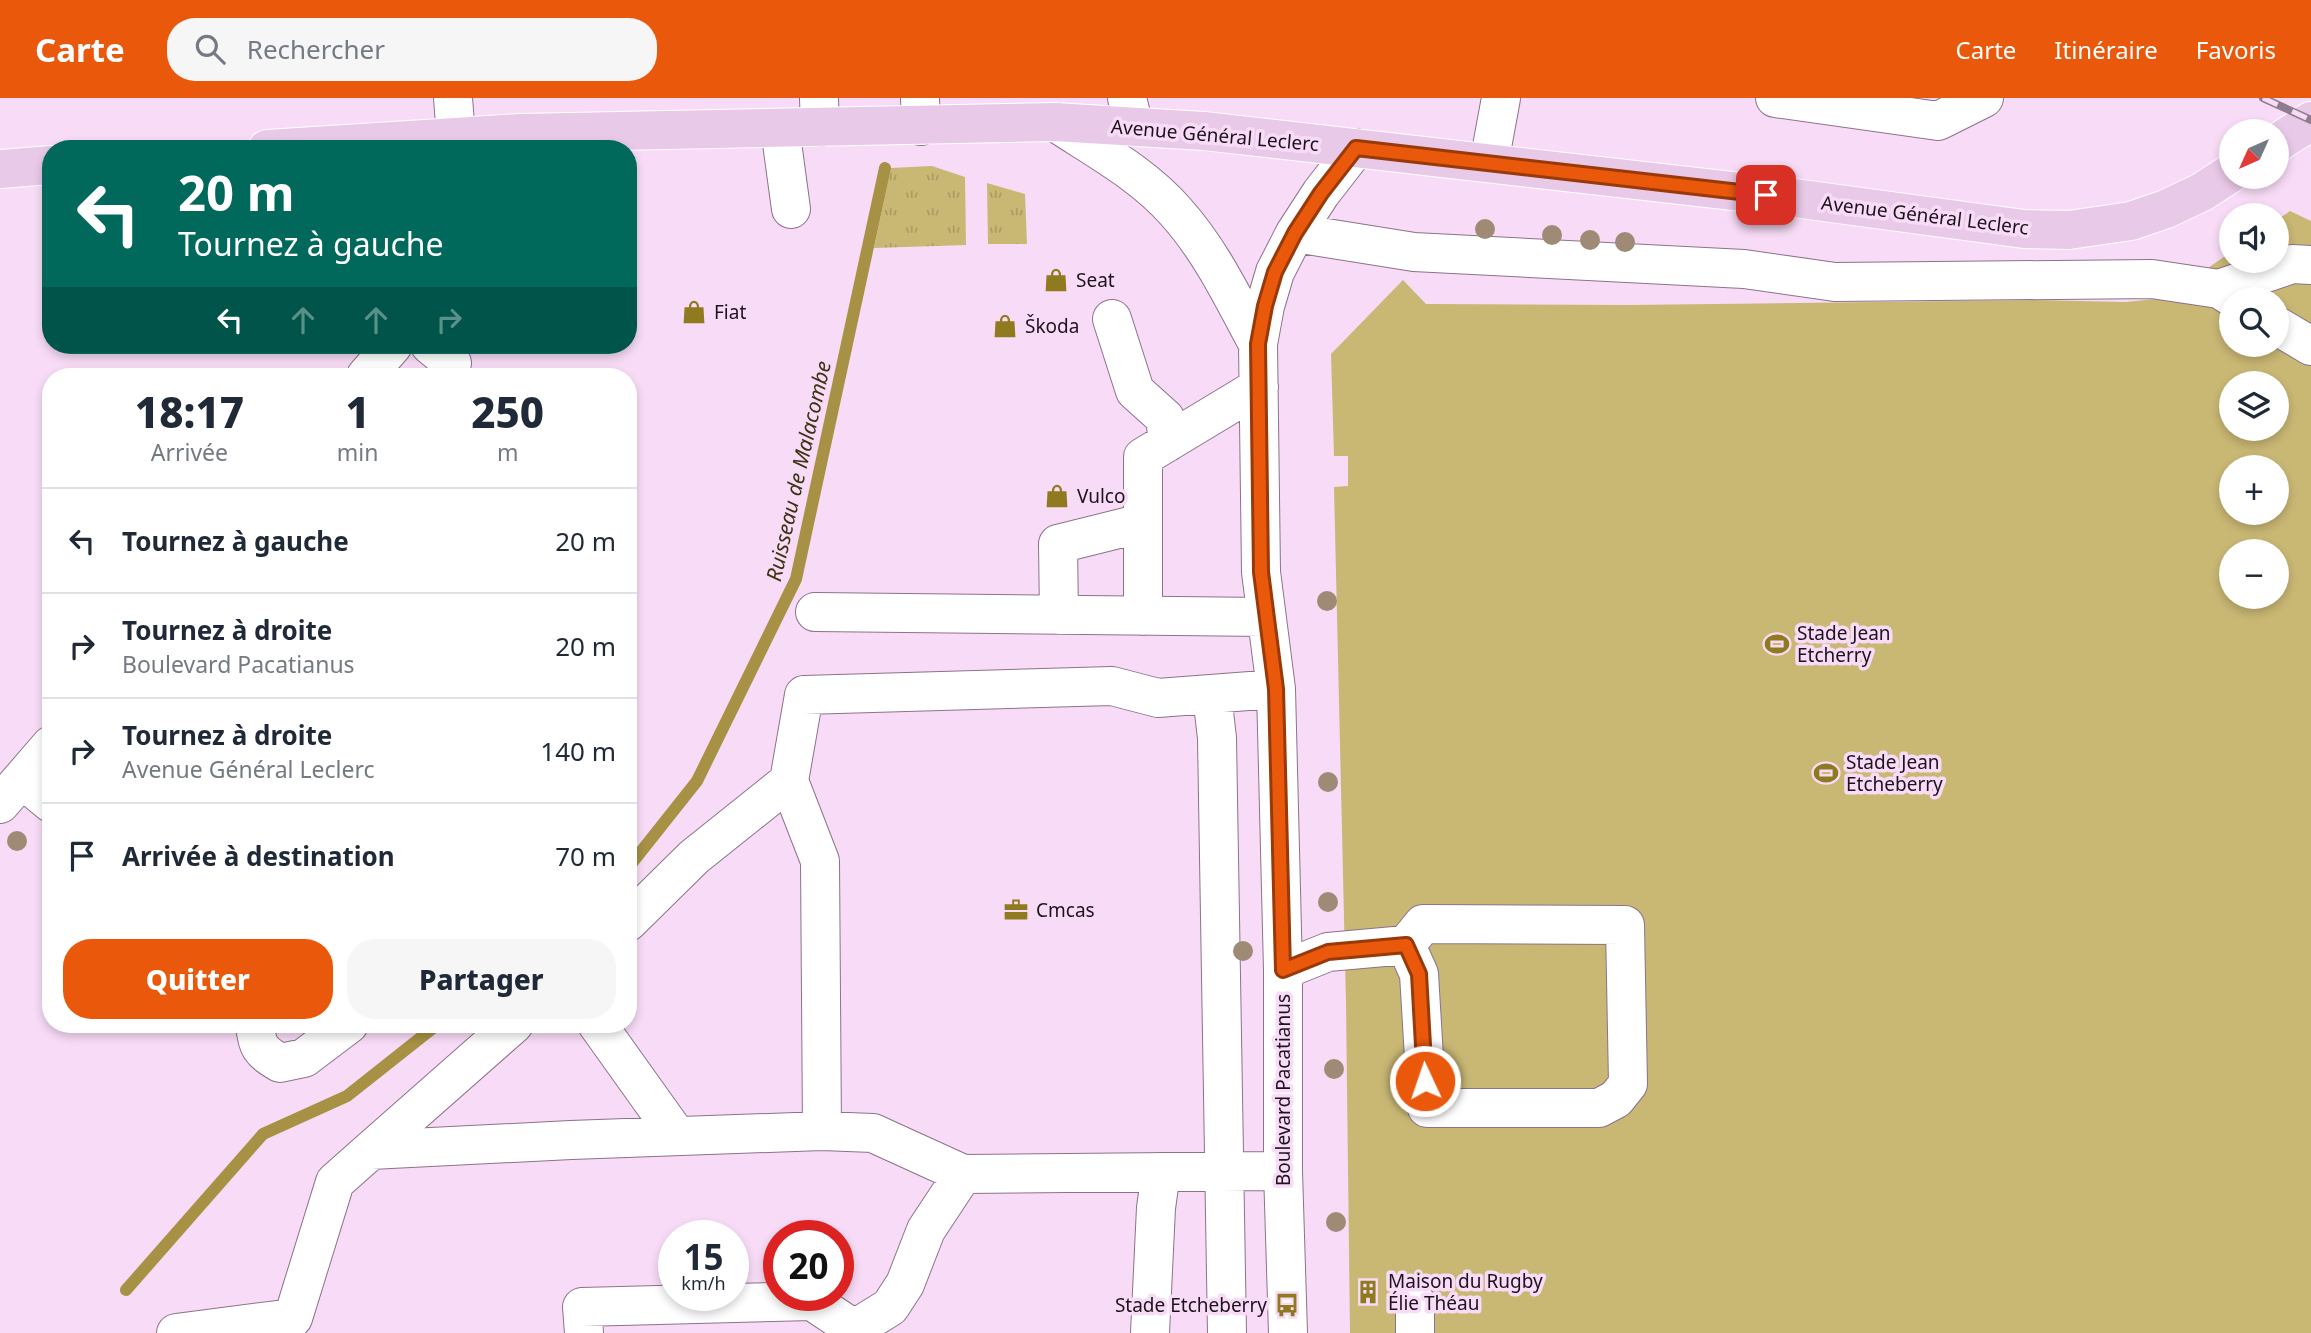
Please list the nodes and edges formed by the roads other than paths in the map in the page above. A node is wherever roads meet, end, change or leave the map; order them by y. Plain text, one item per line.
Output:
1 (453, 98) edge
2 (1501, 98) edge
3 (1776, 98) edge
4 (1984, 98) edge
5 (921, 112) edge
6 (1131, 112) edge
7 (820, 113) edge
8 (2311, 121) edge
9 (1055, 122) junction
10 (780, 128) junction
11 (2289, 136) edge
12 (456, 137) junction
13 (409, 140) edge
14 (502, 140) edge
15 (538, 140) edge
16 (1356, 148) junction
17 (1489, 163) junction
18 (42, 166) edge
19 (0, 169) edge
20 (2219, 181) edge
21 (790, 209) dead end
22 (2069, 230) junction
23 (1295, 233) junction
24 (2311, 265) edge
25 (2078, 279) junction
26 (2242, 287) edge
27 (2219, 292) edge
28 (1112, 319) dead end
29 (2289, 333) edge
30 (1258, 344) junction
31 (2311, 346) edge
32 (385, 354) edge
33 (373, 368) edge
34 (1259, 387) junction
35 (1168, 442) junction
36 (1142, 523) junction
37 (816, 612) dead end
38 (1059, 615) junction
39 (1143, 616) junction
40 (1266, 617) junction
41 (1276, 689) junction
42 (1212, 695) junction
43 (42, 756) edge
44 (789, 781) junction
45 (11, 792) edge
46 (42, 801) edge
47 (637, 913) edge
48 (1406, 945) junction
49 (1283, 970) junction
50 (256, 1033) edge
51 (337, 1033) edge
52 (504, 1033) edge
53 (603, 1033) edge
54 (822, 1130) junction
55 (677, 1136) junction
56 (371, 1150) junction
57 (1225, 1171) junction
58 (1283, 1171) junction
59 (1161, 1172) junction
60 (963, 1174) junction
61 (851, 1331) edge
62 (176, 1333) edge
63 (584, 1333) edge
64 (1150, 1333) edge
65 (1227, 1333) edge
66 (1288, 1333) edge

1 - 12 street
2 - 17 street
3 - 4 street
5 - 7 main road, Avenue Général Leclerc
5 - 9 main road, Avenue Général Leclerc
6 - 9 main road, Avenue Général Leclerc
6 - 16 main road, Avenue Général Leclerc
7 - 10 main road, Avenue Général Leclerc
8 - 11 main road
9 - 30 street, Boulevard Pacatianus
10 - 15 main road, Avenue Général Leclerc
10 - 21 street
12 - 13 main road, Avenue Général Leclerc
12 - 14 main road, Avenue Général Leclerc
16 - 17 main road, Avenue Général Leclerc
16 - 23 street, Boulevard Pacatianus
17 - 22 main road, Avenue Général Leclerc
18 - 19 main road
20 - 22 main road, Avenue Général Leclerc
22 - 25 street
23 - 25 street
23 - 30 street, Boulevard Pacatianus
24 - 26 street
25 - 27 street
28 - 35 street
29 - 31 street
30 - 34 street, Boulevard Pacatianus
32 - 33 street
34 - 35 street
34 - 40 street, Boulevard Pacatianus
35 - 36 street
36 - 38 street
36 - 39 street
37 - 38 street
38 - 39 street
39 - 40 street
40 - 41 street, Boulevard Pacatianus
41 - 42 street
41 - 49 street, Boulevard Pacatianus
42 - 44 street
42 - 57 street
43 - 45 street
44 - 47 street
44 - 54 street
45 - 46 street
48 - 48 street
48 - 49 street
49 - 58 street, Boulevard Pacatianus
50 - 51 street
52 - 56 street
53 - 55 street
54 - 55 street
54 - 60 street
55 - 56 street
56 - 62 street
57 - 58 street
57 - 59 street
57 - 65 street
58 - 66 street, Boulevard Pacatianus
59 - 60 street
59 - 64 street
60 - 61 street
61 - 63 street

